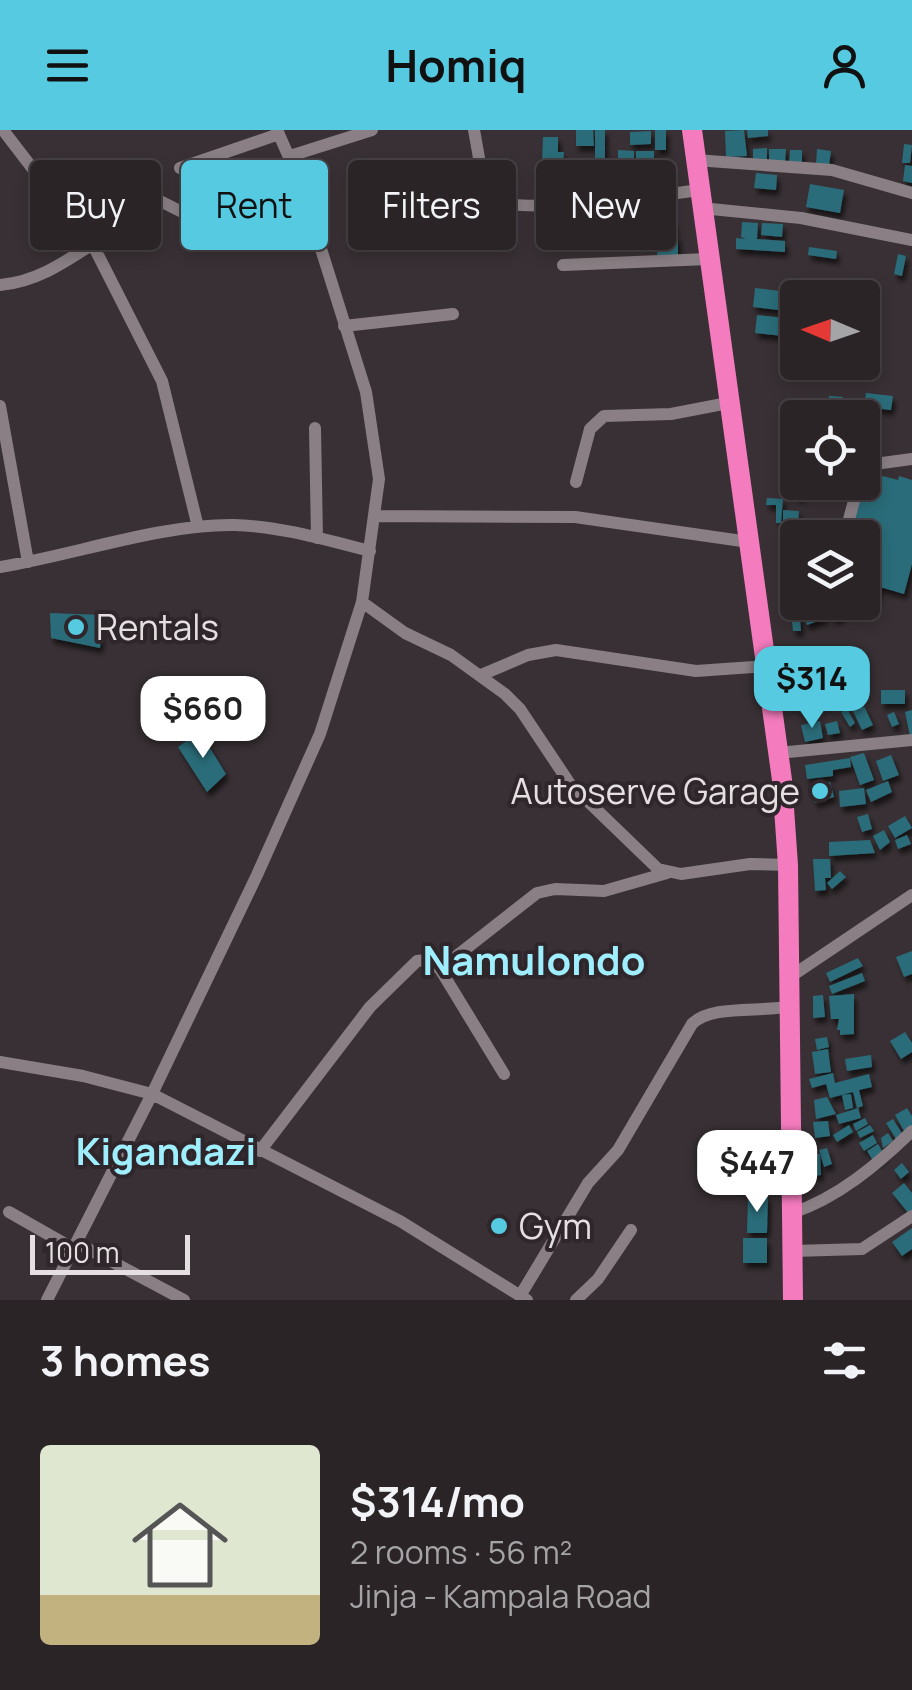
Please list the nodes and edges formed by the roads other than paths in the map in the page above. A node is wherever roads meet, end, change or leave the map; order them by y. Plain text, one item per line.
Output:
1 (2, 130) edge
2 (372, 130) edge
3 (474, 130) edge
4 (692, 130) edge
5 (278, 132) edge
6 (290, 156) junction
7 (291, 160) edge
8 (695, 160) junction
9 (30, 166) edge
10 (180, 168) dead end
11 (912, 194) edge
12 (700, 199) junction
13 (912, 240) edge
14 (89, 250) edge
15 (94, 250) edge
16 (320, 250) edge
17 (708, 258) junction
18 (563, 266) dead end
19 (0, 285) edge
20 (453, 314) dead end
21 (344, 326) junction
22 (728, 403) junction
23 (0, 406) edge
24 (315, 428) dead end
25 (912, 459) edge
26 (880, 463) edge
27 (576, 482) dead end
28 (374, 516) junction
29 (198, 527) junction
30 (317, 538) junction
31 (749, 542) junction
32 (370, 551) junction
33 (28, 562) junction
34 (0, 567) edge
35 (362, 602) junction
36 (766, 666) junction
37 (481, 675) junction
38 (912, 740) edge
39 (778, 754) junction
40 (788, 865) junction
41 (667, 872) junction
42 (912, 895) edge
43 (440, 969) junction
44 (790, 977) junction
45 (790, 1006) junction
46 (0, 1062) edge
47 (504, 1074) dead end
48 (152, 1094) junction
49 (912, 1131) edge
50 (260, 1150) junction
51 (9, 1212) dead end
52 (792, 1213) junction
53 (912, 1216) edge
54 (631, 1230) dead end
55 (76, 1246) junction
56 (792, 1251) junction
57 (524, 1298) edge
58 (47, 1300) edge
59 (184, 1300) edge
60 (576, 1300) edge
61 (793, 1300) edge

1 - 9 street
2 - 6 street
3 - 12 street
4 - 8 highway
5 - 6 street
5 - 10 street
6 - 7 street
8 - 11 street
8 - 12 highway
12 - 13 street
12 - 17 highway
14 - 19 street
15 - 29 street
16 - 21 street
17 - 18 street
17 - 22 highway
20 - 21 street
21 - 28 street
22 - 27 street
22 - 31 highway
23 - 33 street
24 - 30 street
25 - 26 street
28 - 31 street
28 - 32 street
29 - 30 street
29 - 33 street
30 - 32 street
31 - 36 highway
32 - 35 street
33 - 34 street
35 - 37 street
35 - 48 street
36 - 37 street
36 - 39 highway
37 - 41 street
38 - 39 street
39 - 40 highway
40 - 41 street
40 - 44 highway
41 - 43 street
42 - 44 street
43 - 47 street
43 - 50 street
44 - 45 highway
45 - 52 highway
45 - 57 street
46 - 48 street
48 - 50 street
48 - 55 street
49 - 52 street
50 - 57 street
51 - 55 street
52 - 56 highway
53 - 56 street
54 - 60 street
55 - 58 street
55 - 59 street
56 - 61 highway

